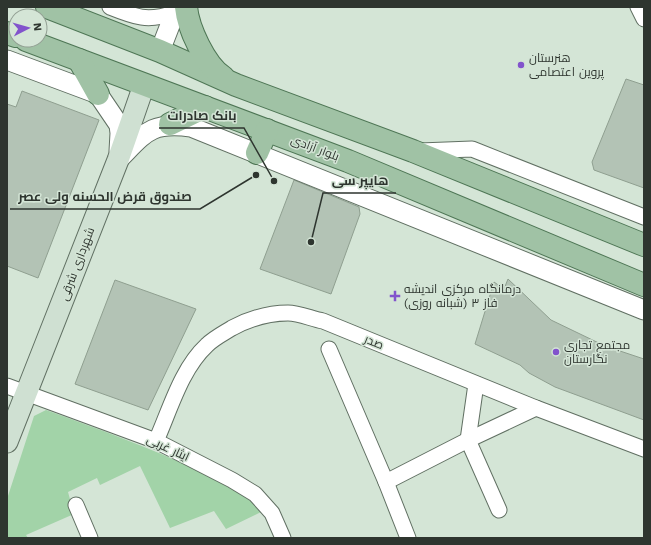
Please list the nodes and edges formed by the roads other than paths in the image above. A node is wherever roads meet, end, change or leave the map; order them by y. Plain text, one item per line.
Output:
1 (47, 7) edge
2 (110, 7) edge
3 (638, 7) edge
4 (179, 9) edge
5 (644, 19) edge
6 (47, 48) edge
7 (160, 51) junction
8 (7, 60) edge
9 (79, 60) junction
10 (144, 85) junction
11 (236, 85) junction
12 (98, 94) junction
13 (205, 107) junction
14 (170, 124) junction
15 (267, 130) junction
16 (413, 151) junction
17 (257, 153) junction
18 (118, 160) junction
19 (644, 218) edge
20 (644, 245) edge
21 (644, 285) edge
22 (644, 310) edge
23 (329, 349) dead end
24 (476, 384) junction
25 (7, 386) edge
26 (26, 394) junction
27 (536, 408) junction
28 (468, 440) junction
29 (156, 441) junction
30 (7, 442) edge
31 (644, 449) edge
32 (386, 482) junction
33 (76, 505) dead end
34 (499, 510) dead end
35 (90, 538) edge
36 (283, 538) edge
37 (408, 538) edge

1 - 7 main road
2 - 4 street
3 - 5 street
4 - 7 street
4 - 11 main road
6 - 9 main road, بلوار آزادی
7 - 11 main road
8 - 12 street
9 - 10 main road, بلوار آزادی
9 - 12 main road
10 - 13 main road, بلوار آزادی
10 - 18 main road, شهرداری شرقی
11 - 16 main road
12 - 18 street
13 - 14 main road
13 - 15 main road, بلوار آزادی
14 - 17 street
14 - 18 street
15 - 17 main road
15 - 21 main road, بلوار آزادی
16 - 19 street
16 - 20 main road
17 - 22 street
18 - 26 main road, شهرداری شرقی
23 - 32 street
24 - 27 street, صدر
24 - 28 street
24 - 29 street, صدر
25 - 26 street, ایثار غربی
26 - 29 street, ایثار غربی
26 - 30 main road, شهرداری شرقی
27 - 28 street
27 - 31 street, صدر
28 - 32 street
28 - 34 street
29 - 36 street, ایثار غربی
32 - 37 street
33 - 35 street

